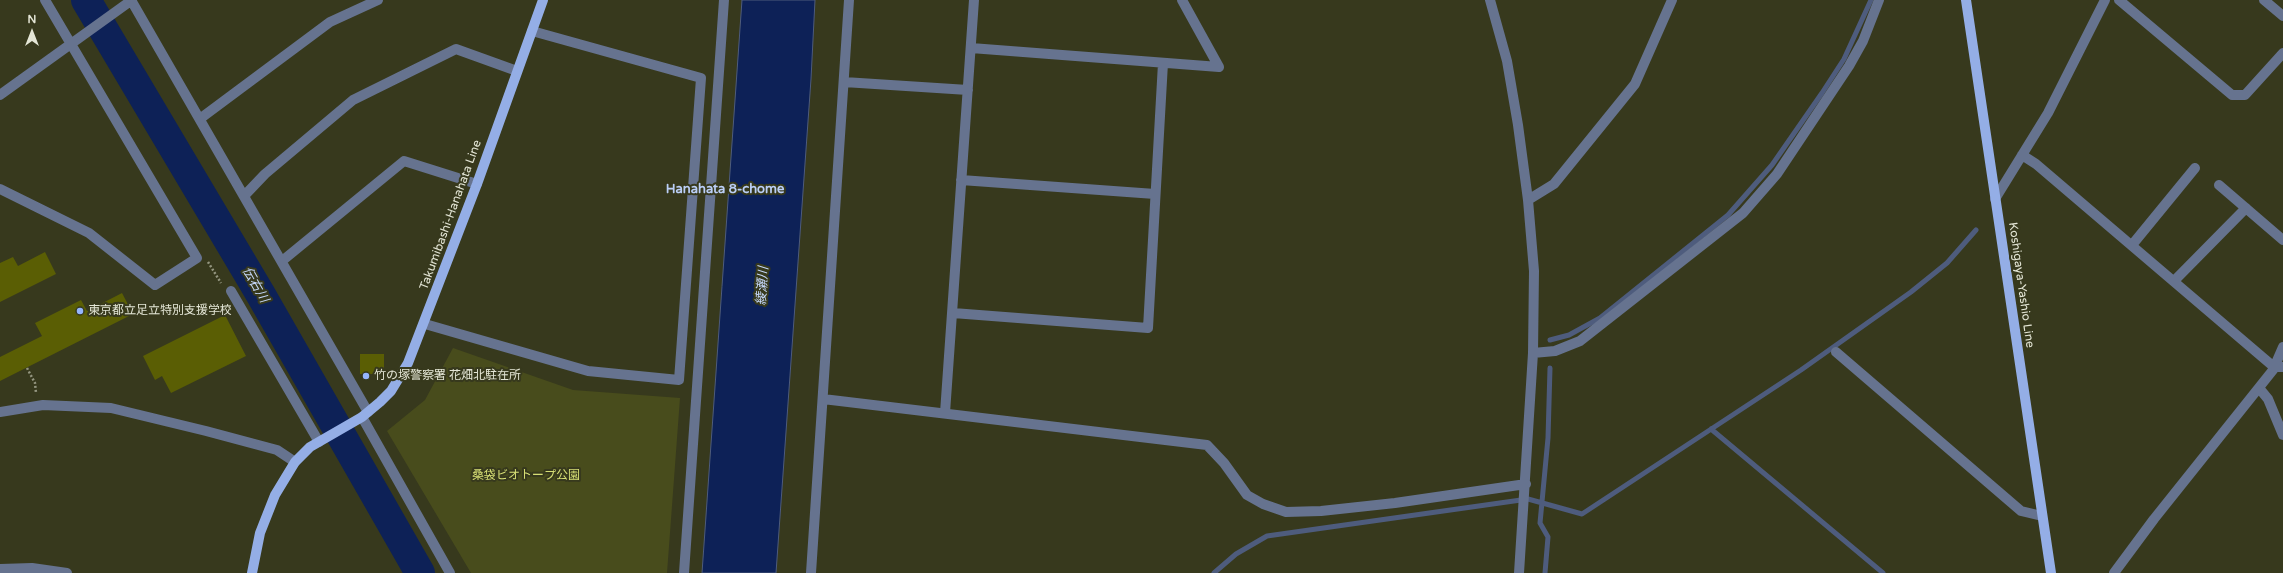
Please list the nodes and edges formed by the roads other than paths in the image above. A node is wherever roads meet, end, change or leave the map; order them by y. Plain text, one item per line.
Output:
1 (45, 0) edge
2 (378, 0) edge
3 (543, 0) edge
4 (724, 0) edge
5 (849, 0) edge
6 (974, 0) edge
7 (1182, 0) edge
8 (1490, 0) edge
9 (1672, 0) edge
10 (1879, 0) edge
11 (1966, 0) edge
12 (2105, 0) edge
13 (2119, 0) edge
14 (2264, 0) edge
15 (130, 2) edge
16 (2283, 16) edge
17 (532, 31) junction
18 (74, 43) junction
19 (971, 48) junction
20 (2283, 53) edge
21 (1163, 63) junction
22 (517, 71) junction
23 (844, 82) junction
24 (968, 90) junction
25 (0, 95) edge
26 (201, 118) junction
27 (2022, 155) junction
28 (2195, 168) dead end
29 (961, 180) junction
30 (477, 184) junction
31 (2220, 185) dead end
32 (0, 189) edge
33 (1155, 194) junction
34 (244, 196) junction
35 (1996, 199) junction
36 (1528, 200) junction
37 (2246, 208) junction
38 (2283, 240) edge
39 (2132, 245) junction
40 (282, 261) junction
41 (2174, 281) junction
42 (231, 291) dead end
43 (953, 313) junction
44 (425, 324) junction
45 (2283, 347) edge
46 (1836, 352) dead end
47 (1533, 353) junction
48 (2279, 367) edge
49 (2259, 388) junction
50 (823, 399) junction
51 (0, 412) edge
52 (945, 413) junction
53 (362, 416) junction
54 (2283, 435) edge
55 (320, 441) junction
56 (295, 462) junction
57 (1526, 484) junction
58 (2042, 516) junction
59 (0, 569) edge
60 (67, 573) edge
61 (252, 573) edge
62 (450, 573) edge
63 (684, 573) edge
64 (811, 573) edge
65 (1519, 573) edge
66 (2051, 573) edge
67 (2114, 573) edge

1 - 18 street
2 - 26 street
3 - 17 main road, Takumibashi-Hanahata Line
4 - 63 street
5 - 23 street
6 - 19 street
7 - 21 street
8 - 36 street
9 - 36 street
10 - 47 street
11 - 35 main road, Koshigaya-Yashio Line
12 - 27 street
13 - 20 street
14 - 16 street
15 - 18 street
15 - 26 street
17 - 22 main road, Takumibashi-Hanahata Line
17 - 44 street
18 - 25 street
18 - 32 street
19 - 21 street
19 - 24 street
21 - 33 street
22 - 30 main road, Takumibashi-Hanahata Line
22 - 34 street
23 - 24 street
23 - 50 street
24 - 29 street
26 - 34 street
27 - 35 street
27 - 39 street
28 - 39 street
29 - 33 street
29 - 43 street
30 - 40 street
30 - 44 main road, Takumibashi-Hanahata Line
31 - 37 street
33 - 43 street
34 - 40 street
35 - 58 main road, Koshigaya-Yashio Line
36 - 47 street
37 - 38 street
37 - 41 street
39 - 41 street
40 - 53 street
41 - 48 street
42 - 55 street
43 - 52 street
44 - 53 main road, Takumibashi-Hanahata Line
45 - 48 street
46 - 58 street
47 - 57 street
48 - 49 street
49 - 54 street
49 - 67 street
50 - 52 street
50 - 64 street
51 - 56 street
52 - 57 street
53 - 55 main road, Takumibashi-Hanahata Line
53 - 62 street
55 - 56 main road
56 - 61 main road
57 - 65 street
58 - 66 main road, Koshigaya-Yashio Line
59 - 60 street

